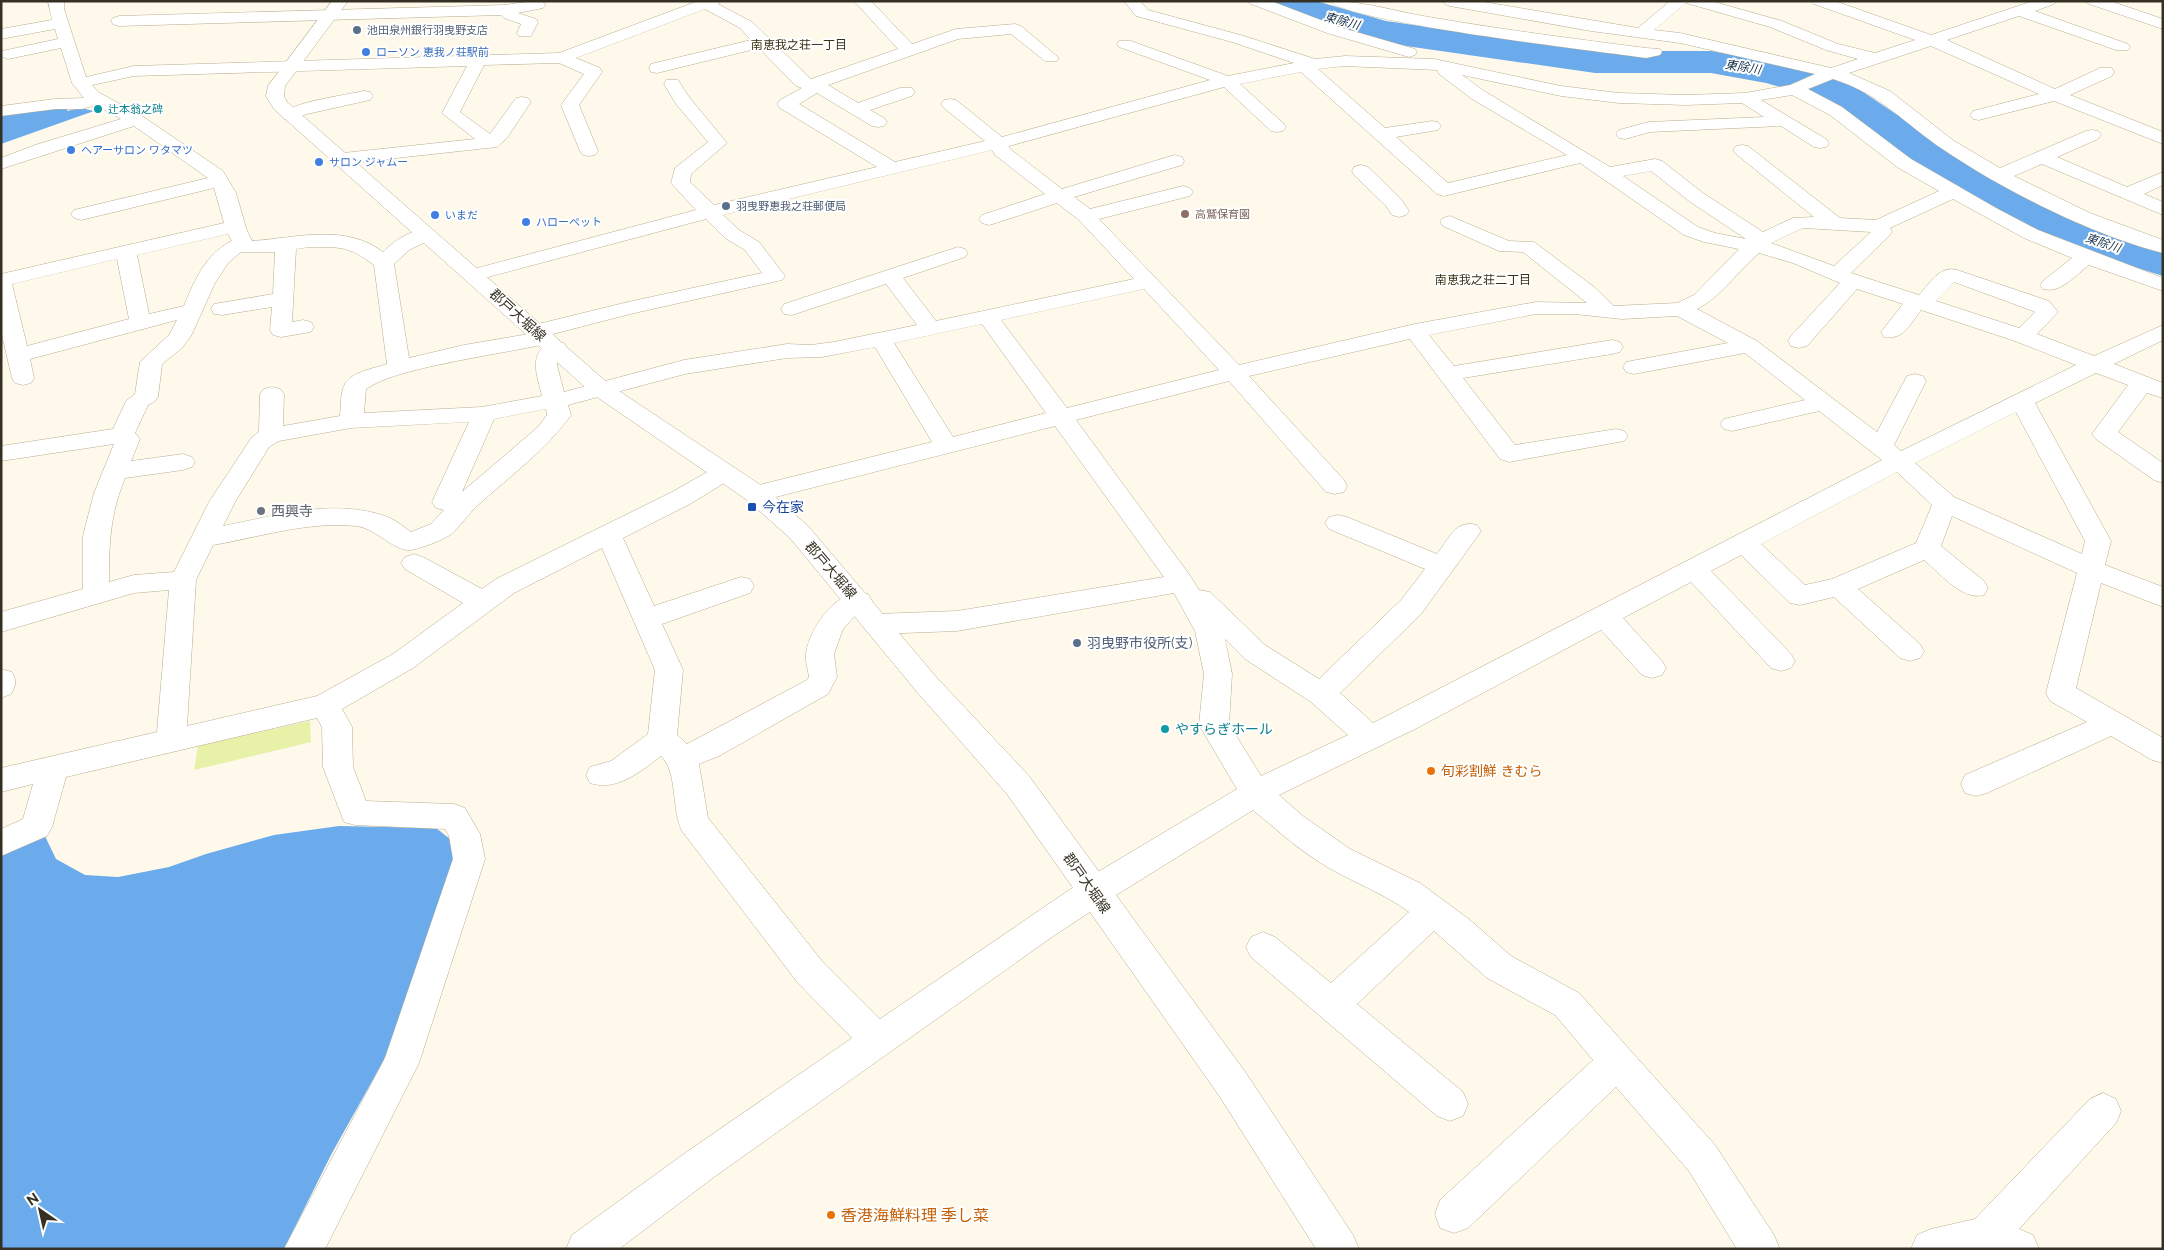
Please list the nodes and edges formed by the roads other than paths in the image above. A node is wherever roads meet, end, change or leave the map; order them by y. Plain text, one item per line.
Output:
1 (56, 1) edge
2 (205, 1) edge
3 (214, 1) edge
4 (862, 1) edge
5 (1132, 1) edge
6 (1256, 1) edge
7 (1338, 1) edge
8 (1680, 1) edge
9 (1693, 1) edge
10 (1819, 1) edge
11 (2049, 1) edge
12 (2094, 1) edge
13 (709, 2) edge
14 (1455, 2) edge
15 (538, 5) dead end
16 (335, 8) edge
17 (505, 10) junction
18 (1543, 11) junction
19 (2020, 11) junction
20 (1288, 13) junction
21 (1747, 17) junction
22 (2001, 18) junction
23 (193, 19) junction
24 (119, 21) dead end
25 (1272, 22) dead end
26 (61, 23) junction
27 (2163, 24) edge
28 (1255, 30) dead end
29 (1333, 30) junction
30 (525, 33) dead end
31 (1643, 33) junction
32 (1, 34) edge
33 (2038, 34) dead end
34 (1318, 38) dead end
35 (1238, 39) junction
36 (1534, 39) junction
37 (1933, 41) junction
38 (67, 42) junction
39 (762, 42) junction
40 (1125, 44) dead end
41 (1710, 46) junction
42 (2122, 47) dead end
43 (908, 50) junction
44 (1735, 52) junction
45 (8, 54) dead end
46 (561, 58) junction
47 (1051, 58) dead end
48 (1874, 58) junction
49 (477, 62) junction
50 (1434, 64) junction
51 (1310, 65) junction
52 (292, 66) junction
53 (657, 68) dead end
54 (2106, 72) dead end
55 (1832, 73) junction
56 (1227, 81) junction
57 (80, 83) junction
58 (672, 84) dead end
59 (811, 85) junction
60 (1794, 89) junction
61 (906, 92) dead end
62 (2055, 95) junction
63 (364, 96) dead end
64 (1745, 98) junction
65 (98, 99) junction
66 (522, 102) dead end
67 (950, 104) dead end
68 (856, 109) junction
69 (1, 112) edge
70 (290, 115) junction
71 (1979, 115) dead end
72 (136, 120) junction
73 (1784, 121) junction
74 (878, 122) dead end
75 (1432, 126) dead end
76 (1277, 128) dead end
77 (1383, 134) junction
78 (1625, 134) dead end
79 (2092, 135) dead end
80 (2163, 139) edge
81 (491, 143) junction
82 (999, 143) junction
83 (1820, 143) dead end
84 (1742, 150) dead end
85 (589, 151) dead end
86 (1583, 157) junction
87 (2042, 157) junction
88 (341, 158) junction
89 (1175, 161) dead end
90 (1, 164) edge
91 (892, 168) junction
92 (1607, 173) junction
93 (1426, 174) junction
94 (1999, 174) junction
95 (1808, 178) dead end
96 (2163, 178) edge
97 (1780, 179) junction
98 (220, 181) junction
99 (1183, 192) dead end
100 (1953, 193) junction
101 (2127, 194) junction
102 (1060, 196) junction
103 (2163, 209) edge
104 (1399, 211) dead end
105 (710, 212) junction
106 (81, 214) dead end
107 (1086, 216) junction
108 (989, 219) dead end
109 (1450, 222) dead end
110 (1833, 222) junction
111 (1879, 226) junction
112 (239, 234) junction
113 (425, 235) junction
114 (1758, 244) junction
115 (286, 245) junction
116 (2163, 247) edge
117 (126, 251) junction
118 (958, 253) dead end
119 (2088, 257) junction
120 (384, 263) junction
121 (473, 275) junction
122 (891, 276) junction
123 (1845, 278) junction
124 (1149, 282) junction
125 (2050, 285) dead end
126 (2163, 285) edge
127 (2, 292) edge
128 (283, 298) junction
129 (1920, 302) junction
130 (222, 309) dead end
131 (792, 309) dead end
132 (1681, 309) junction
133 (1607, 311) junction
134 (182, 312) dead end
135 (988, 317) junction
136 (140, 323) junction
137 (303, 327) dead end
138 (931, 329) junction
139 (2163, 331) edge
140 (1415, 332) junction
141 (1892, 332) dead end
142 (2024, 336) junction
143 (546, 339) junction
144 (881, 339) junction
145 (1799, 341) dead end
146 (1749, 346) junction
147 (1612, 347) dead end
148 (18, 355) junction
149 (2095, 364) junction
150 (399, 367) junction
151 (1634, 367) dead end
152 (1234, 373) junction
153 (1449, 374) junction
154 (23, 378) dead end
155 (1915, 381) dead end
156 (2152, 387) edge
157 (602, 390) junction
158 (272, 394) dead end
159 (555, 400) junction
160 (2022, 401) junction
161 (1822, 403) junction
162 (482, 414) junction
163 (1061, 416) junction
164 (351, 421) junction
165 (1732, 424) dead end
166 (122, 435) junction
167 (272, 435) junction
168 (1616, 436) dead end
169 (946, 445) junction
170 (1, 454) edge
171 (1888, 454) junction
172 (183, 462) dead end
173 (116, 470) junction
174 (725, 472) junction
175 (2163, 475) edge
176 (1335, 486) dead end
177 (756, 494) junction
178 (467, 501) junction
179 (1945, 503) junction
180 (1338, 523) dead end
181 (608, 532) junction
182 (1468, 532) dead end
183 (204, 538) junction
184 (1744, 543) junction
185 (1927, 548) junction
186 (414, 564) dead end
187 (1442, 566) junction
188 (1694, 569) junction
189 (2092, 570) junction
190 (183, 580) junction
191 (1182, 583) junction
192 (741, 586) dead end
193 (1840, 587) junction
194 (1975, 588) dead end
195 (96, 594) junction
196 (2163, 598) edge
197 (483, 602) junction
198 (867, 612) junction
199 (1605, 616) junction
200 (646, 619) junction
201 (1, 622) edge
202 (1910, 651) dead end
203 (1781, 660) dead end
204 (1652, 668) dead end
205 (1321, 694) junction
206 (325, 705) junction
207 (2113, 723) junction
208 (1369, 738) junction
209 (171, 741) junction
210 (673, 748) junction
211 (2163, 752) edge
212 (53, 768) junction
213 (601, 775) dead end
214 (1, 780) edge
215 (1976, 784) dead end
216 (1255, 793) junction
217 (1, 843) edge
218 (1093, 892) junction
219 (1433, 911) junction
220 (1263, 947) dead end
221 (1332, 1006) junction
222 (878, 1042) junction
223 (1617, 1062) junction
224 (1450, 1104) dead end
225 (2102, 1111) dead end
226 (1454, 1214) dead end
227 (2003, 1242) edge
228 (304, 1249) edge
229 (586, 1249) edge
230 (1338, 1249) edge
231 (1760, 1249) edge
232 (1931, 1249) edge

1 - 26 street
2 - 23 street
3 - 23 street
4 - 43 street
5 - 35 street
6 - 20 street
7 - 36 street
8 - 31 street
9 - 21 street
10 - 37 street
11 - 19 street
12 - 27 street
13 - 39 street
13 - 46 street
14 - 18 street
15 - 17 street
16 - 17 street
16 - 23 street
16 - 52 street, 郡戸大堀線
17 - 30 street
18 - 31 street
18 - 36 street
19 - 22 street
19 - 42 street
20 - 25 street
20 - 29 street
21 - 41 street
21 - 48 street
22 - 33 street
22 - 37 street
23 - 24 street
26 - 32 street
26 - 38 street
28 - 35 street
29 - 34 street
29 - 50 street
31 - 41 street
35 - 51 street
36 - 44 street
37 - 48 street
37 - 62 street
38 - 45 street
38 - 57 street
39 - 53 street
39 - 59 street
40 - 56 street
41 - 44 street
43 - 47 street
43 - 59 street
44 - 55 street
46 - 49 street
46 - 85 street
48 - 55 street
49 - 52 street
49 - 81 street
50 - 51 street
50 - 64 street
50 - 86 street
51 - 56 street
51 - 77 street
52 - 57 street
52 - 70 street, 郡戸大堀線
54 - 62 street
55 - 60 street
55 - 94 street
56 - 76 street
56 - 82 street
57 - 65 street
58 - 105 street
59 - 68 street
59 - 91 street
60 - 64 street
60 - 100 street
61 - 68 street
62 - 71 street
62 - 80 street
63 - 70 street
64 - 73 street
65 - 69 street
65 - 72 street
66 - 81 street
67 - 82 street
68 - 74 street
70 - 88 street, 郡戸大堀線
72 - 90 street
72 - 98 street
73 - 78 street
73 - 83 street
75 - 77 street
77 - 93 street
79 - 87 street
81 - 88 street
82 - 91 street
82 - 102 street
84 - 97 street
86 - 92 street
86 - 93 street
87 - 94 street
87 - 101 street
88 - 113 street, 郡戸大堀線
89 - 102 street
91 - 105 street
92 - 114 street
92 - 114 street
93 - 104 street
94 - 116 street
95 - 97 street
96 - 101 street
97 - 110 street
98 - 106 street
98 - 112 street
99 - 107 street
100 - 111 street
100 - 119 street
101 - 103 street
102 - 107 street
102 - 108 street
105 - 121 street
105 - 143 street
107 - 124 street
109 - 133 street
110 - 111 street
110 - 114 street
111 - 123 street
112 - 115 street
112 - 117 street
112 - 166 street
113 - 120 street
113 - 121 street, 郡戸大堀線
114 - 123 street
114 - 132 street
115 - 120 street
115 - 128 street
117 - 127 street
117 - 136 street
118 - 122 street
119 - 125 street
119 - 126 street
120 - 150 street
121 - 143 street, 郡戸大堀線
122 - 131 street
122 - 138 street
123 - 129 street
123 - 145 street
124 - 135 street
124 - 152 street
127 - 148 street
128 - 130 street
128 - 137 street
129 - 141 street
129 - 142 street
129 - 142 street
132 - 133 street
132 - 146 street
133 - 140 street
134 - 136 street
135 - 138 street
135 - 163 street
136 - 148 street
138 - 144 street
139 - 149 street
140 - 152 street
140 - 153 street
142 - 149 street
143 - 150 street
143 - 157 street, 郡戸大堀線
143 - 159 street
144 - 157 street
144 - 169 street
146 - 151 street
146 - 161 street
147 - 153 street
148 - 154 street
149 - 156 street
149 - 160 street
150 - 164 street
152 - 163 street
152 - 176 street
153 - 168 street
155 - 171 street
156 - 175 street
157 - 159 street
157 - 174 street, 郡戸大堀線
158 - 167 street
159 - 162 street
159 - 178 street
160 - 171 street
160 - 189 street
161 - 165 street
161 - 171 street
162 - 164 street
162 - 178 street
163 - 169 street
163 - 191 street
164 - 167 street
166 - 170 street
166 - 173 street
167 - 183 street
169 - 177 street
171 - 179 street
171 - 184 street
172 - 173 street
173 - 195 street
174 - 177 street, 郡戸大堀線
174 - 181 street
177 - 198 street, 郡戸大堀線
178 - 183 street
179 - 185 street
179 - 189 street
180 - 187 street
181 - 197 street
181 - 200 street
182 - 187 street
183 - 190 street
184 - 188 street
184 - 193 street
185 - 193 street
185 - 194 street
186 - 197 street
187 - 205 street
188 - 199 street
188 - 203 street
189 - 196 street
189 - 207 street
190 - 195 street
190 - 209 street
191 - 198 street
191 - 205 street
191 - 216 street
192 - 200 street
193 - 202 street
195 - 201 street
197 - 206 street
198 - 210 street
198 - 218 street, 郡戸大堀線
199 - 204 street
199 - 208 street
200 - 210 street
205 - 208 street
206 - 209 street
206 - 228 street
207 - 211 street
207 - 215 street
208 - 216 street
209 - 212 street
210 - 213 street
210 - 222 street
212 - 214 street
212 - 217 street
216 - 218 street
216 - 219 street
218 - 222 street
218 - 230 street, 郡戸大堀線
219 - 221 street
219 - 223 street
220 - 221 street
221 - 224 street
222 - 229 street
223 - 226 street
223 - 231 street
225 - 227 street
227 - 232 street

